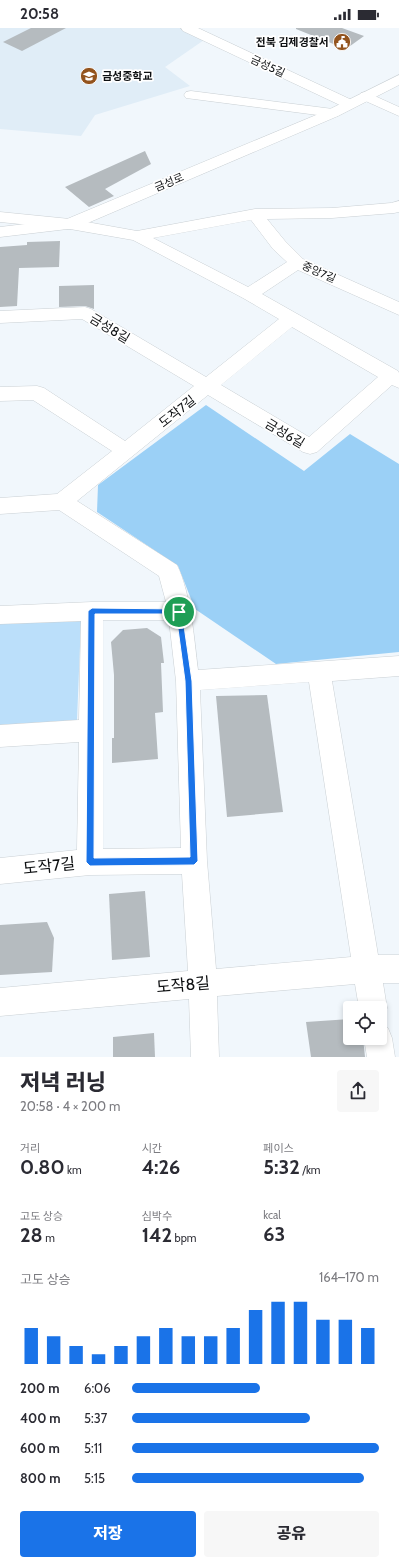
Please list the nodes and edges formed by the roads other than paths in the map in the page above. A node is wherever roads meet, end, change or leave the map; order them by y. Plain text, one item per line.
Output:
1 (188, 28) edge
2 (399, 79) edge
3 (191, 95) dead end
4 (366, 96) junction
5 (349, 104) junction
6 (399, 112) edge
7 (333, 113) junction
8 (399, 206) edge
9 (255, 214) junction
10 (0, 217) edge
11 (70, 224) junction
12 (0, 232) edge
13 (138, 236) junction
14 (298, 263) junction
15 (249, 294) junction
16 (399, 309) edge
17 (0, 317) edge
18 (291, 319) junction
19 (395, 379) edge
20 (208, 387) junction
21 (0, 394) edge
22 (126, 451) junction
23 (62, 502) junction
24 (0, 506) edge
25 (92, 611) junction
26 (179, 612) junction
27 (0, 615) edge
28 (399, 666) edge
29 (318, 673) junction
30 (188, 681) junction
31 (91, 730) junction
32 (0, 736) edge
33 (194, 861) junction
34 (90, 862) junction
35 (0, 871) edge
36 (367, 969) junction
37 (399, 969) edge
38 (203, 983) junction
39 (372, 1001) edge
40 (0, 1002) edge
41 (379, 1045) edge
42 (205, 1057) edge
43 (381, 1057) edge

1 - 5 street, 금성5길
2 - 4 street, 금성로
3 - 7 street
4 - 5 street, 금성로
4 - 6 street
5 - 7 street, 금성로
7 - 11 street, 금성로
8 - 9 street
9 - 13 street
9 - 14 street, 중앙7길
10 - 11 street, 금성6길
11 - 12 street, 금성로
11 - 13 street, 금성6길
13 - 15 street, 금성6길
14 - 15 street
14 - 16 street, 중앙7길
15 - 18 street, 금성6길
17 - 20 street, 금성8길
18 - 19 street, 금성6길
18 - 20 street, 도작7길
19 - 20 street, 금성6길
20 - 22 street, 도작7길
21 - 22 street
22 - 23 street, 도작7길
23 - 24 street
23 - 26 street
25 - 26 street
25 - 27 street
25 - 31 street
26 - 30 street
28 - 29 street
29 - 30 street
29 - 36 street
30 - 33 street
31 - 32 street
31 - 34 street
33 - 34 street, 도작7길
33 - 38 street
34 - 35 street, 도작7길
36 - 37 street, 도작8길
36 - 38 street, 도작8길
36 - 39 street
38 - 40 street, 도작8길
38 - 42 street
41 - 43 street

